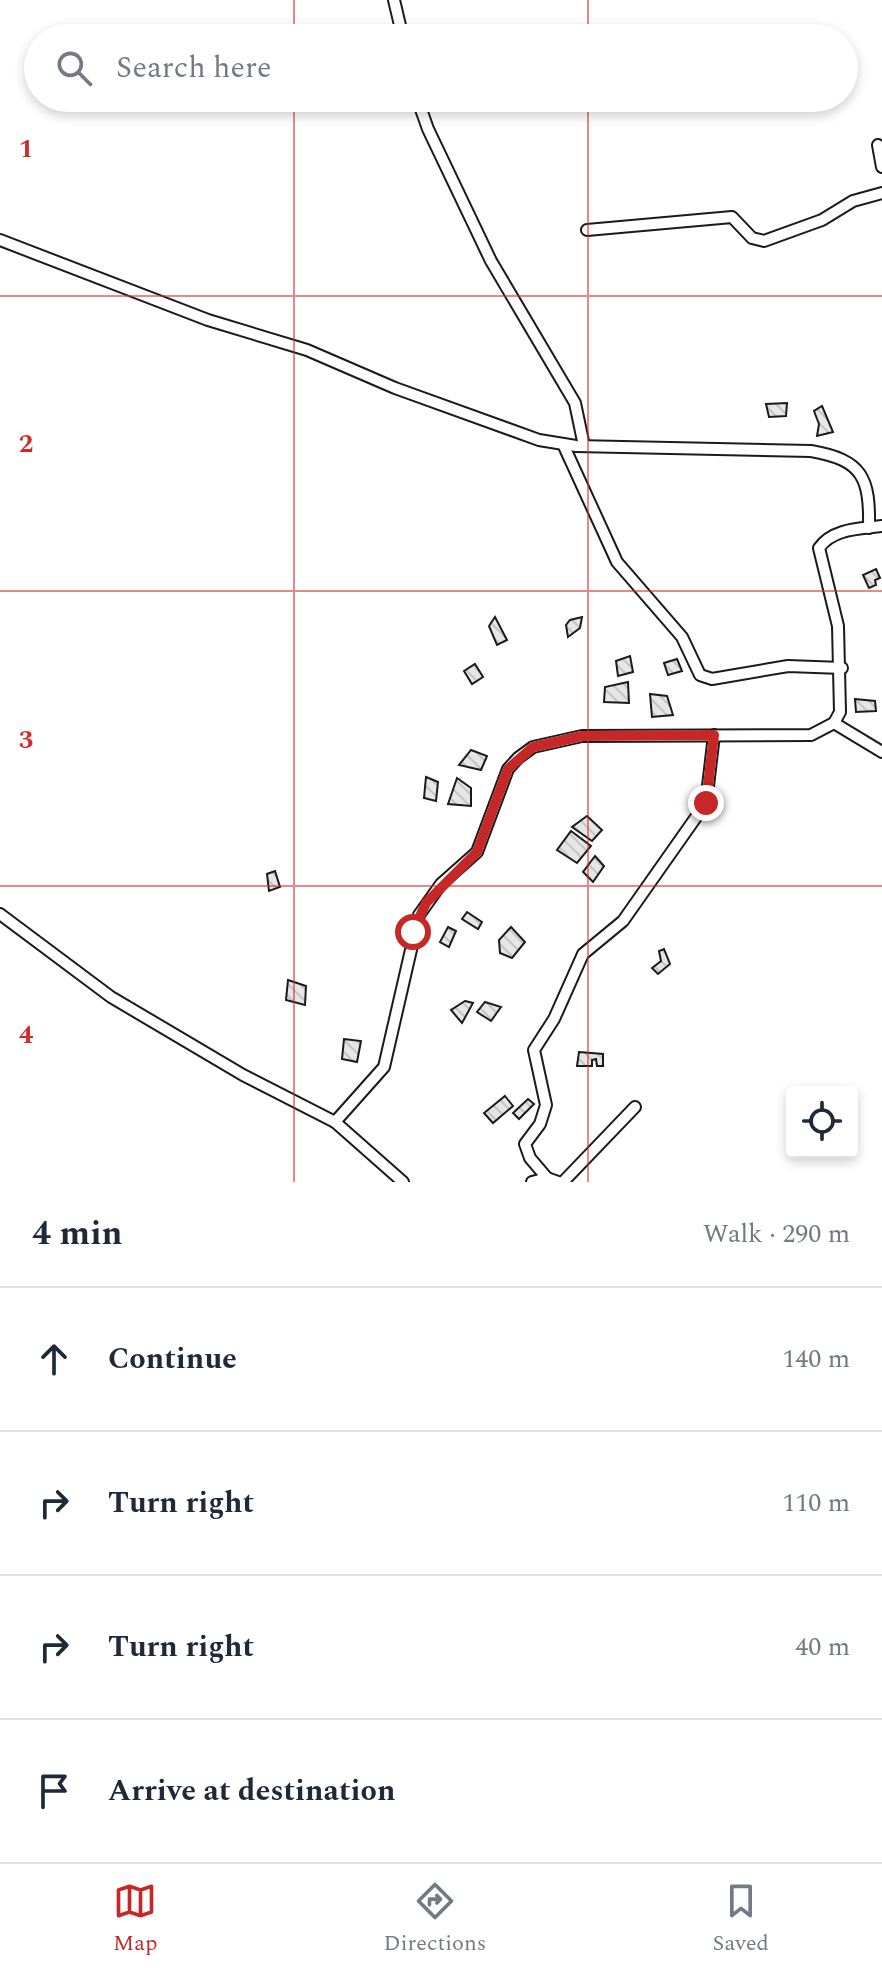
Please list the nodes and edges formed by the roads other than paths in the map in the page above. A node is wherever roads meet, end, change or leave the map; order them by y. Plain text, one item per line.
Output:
1 (394, 0) edge
2 (400, 24) edge
3 (422, 112) edge
4 (878, 145) dead end
5 (882, 167) edge
6 (882, 193) edge
7 (587, 230) dead end
8 (0, 240) edge
9 (563, 444) junction
10 (584, 446) junction
11 (882, 526) edge
12 (869, 528) junction
13 (842, 668) junction
14 (834, 723) junction
15 (714, 735) junction
16 (882, 752) edge
17 (0, 914) edge
18 (635, 1107) dead end
19 (335, 1122) junction
20 (556, 1181) edge
21 (403, 1182) edge
22 (532, 1182) edge

1 - 2 street
3 - 10 street
4 - 5 street
6 - 7 street
8 - 9 street
9 - 10 street
9 - 13 street
10 - 12 street
11 - 12 street
12 - 13 street
13 - 14 street
14 - 15 street
14 - 16 street
15 - 19 street
15 - 20 street
17 - 19 street
18 - 20 street
19 - 21 street
20 - 22 street

